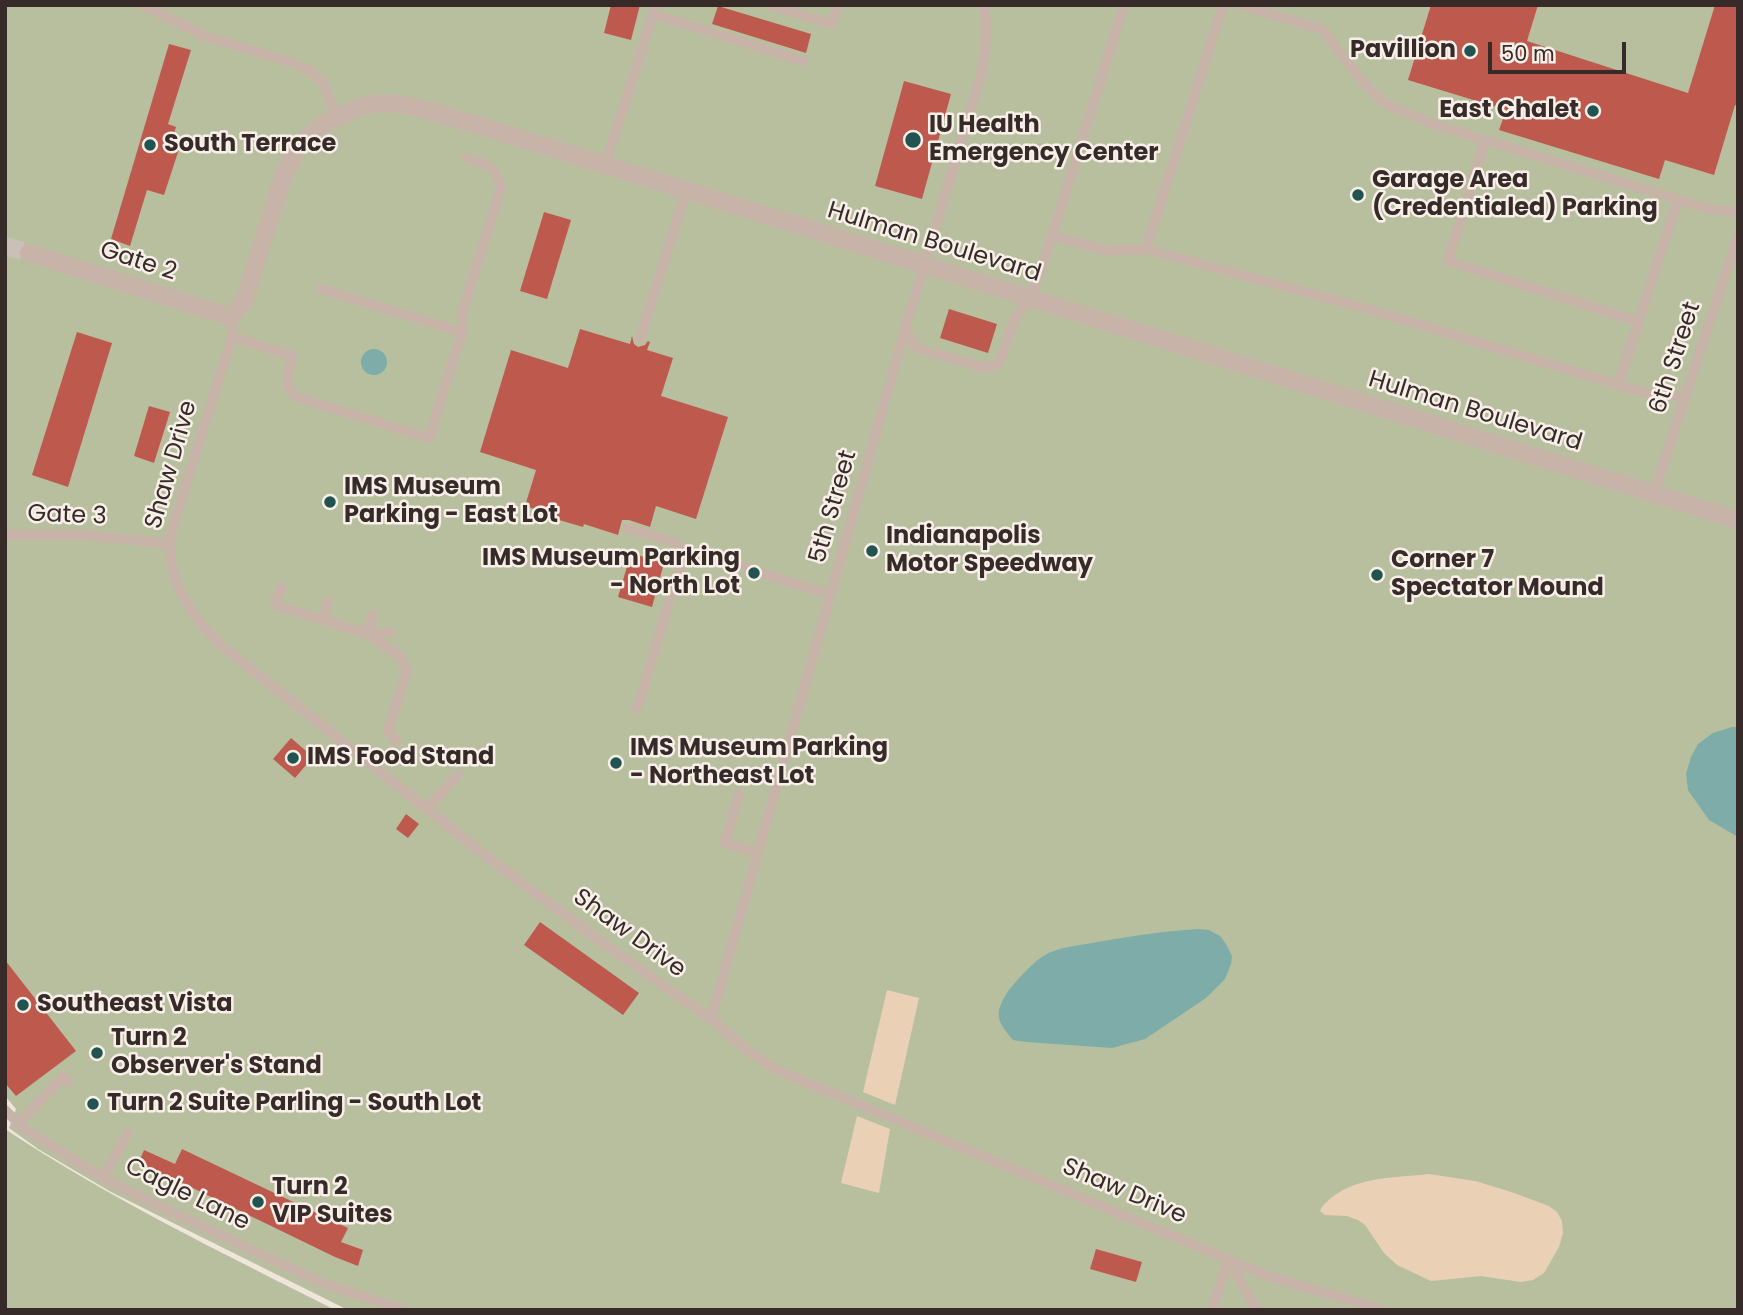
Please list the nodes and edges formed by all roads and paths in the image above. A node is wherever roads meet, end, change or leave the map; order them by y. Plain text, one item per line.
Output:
1 (143, 5) edge
2 (769, 5) edge
3 (838, 5) edge
4 (985, 5) edge
5 (1124, 5) edge
6 (1223, 5) edge
7 (1239, 5) edge
8 (654, 10) edge
9 (803, 61) dead end
10 (337, 117) junction
11 (1485, 140) junction
12 (466, 158) dead end
13 (605, 165) junction
14 (686, 191) junction
15 (1678, 199) junction
16 (1738, 212) edge
17 (1738, 235) edge
18 (1052, 236) junction
19 (1146, 249) junction
20 (29, 253) tunnel mouth
21 (924, 265) junction
22 (321, 289) dead end
23 (1030, 299) junction
24 (231, 317) junction
25 (1639, 322) junction
26 (906, 326) junction
27 (462, 332) junction
28 (232, 337) junction
29 (640, 339) dead end
30 (1618, 385) junction
31 (1685, 397) junction
32 (1654, 493) junction
33 (1738, 520) edge
34 (627, 528) dead end
35 (5, 535) edge
36 (170, 544) junction
37 (685, 549) junction
38 (281, 587) dead end
39 (831, 595) junction
40 (328, 601) dead end
41 (373, 615) dead end
42 (323, 620) junction
43 (391, 632) dead end
44 (367, 634) junction
45 (637, 709) dead end
46 (396, 741) dead end
47 (458, 775) dead end
48 (739, 794) dead end
49 (426, 809) junction
50 (758, 853) junction
51 (711, 1019) junction
52 (69, 1083) dead end
53 (5, 1110) edge
54 (18, 1124) junction
55 (128, 1133) dead end
56 (103, 1178) junction
57 (1228, 1259) junction
58 (404, 1310) edge
59 (1212, 1310) edge
60 (1256, 1310) edge
61 (1383, 1310) edge

1 - 10 lane
2 - 3 lane
4 - 21 lane, 5th Street
5 - 18 lane
6 - 19 lane
7 - 11 lane
8 - 9 lane
8 - 13 lane
10 - 13 street, Hulman Boulevard
10 - 24 street, Hulman Boulevard
11 - 15 lane
11 - 25 lane
12 - 27 lane
13 - 14 street, Hulman Boulevard
14 - 21 street, Hulman Boulevard
14 - 29 lane
15 - 16 lane
15 - 25 lane
17 - 31 lane, 6th Street
18 - 19 lane
18 - 23 lane
19 - 30 lane
20 - 24 street, Gate 2
21 - 23 street, Hulman Boulevard
21 - 26 lane, 5th Street
22 - 27 lane
23 - 26 lane
23 - 32 street, Hulman Boulevard
24 - 28 lane, Shaw Drive
25 - 30 lane
26 - 39 lane, 5th Street
27 - 28 lane
28 - 36 lane, Shaw Drive
30 - 31 lane
31 - 32 lane, 6th Street
32 - 33 street, Hulman Boulevard
34 - 37 lane
35 - 36 lane, Gate 3
36 - 49 lane, Shaw Drive
37 - 39 lane
37 - 45 lane
38 - 42 lane
39 - 50 lane, 5th Street
40 - 42 lane
41 - 44 lane
42 - 44 lane
43 - 44 lane
44 - 46 lane
47 - 49 lane
48 - 50 lane
49 - 51 lane, Shaw Drive
50 - 51 lane, 5th Street
51 - 57 lane, Shaw Drive
52 - 54 lane
53 - 54 lane, Cagle Lane
54 - 56 lane, Cagle Lane
55 - 56 lane
56 - 58 lane, Cagle Lane
57 - 59 lane
57 - 60 lane
57 - 61 lane, Shaw Drive

